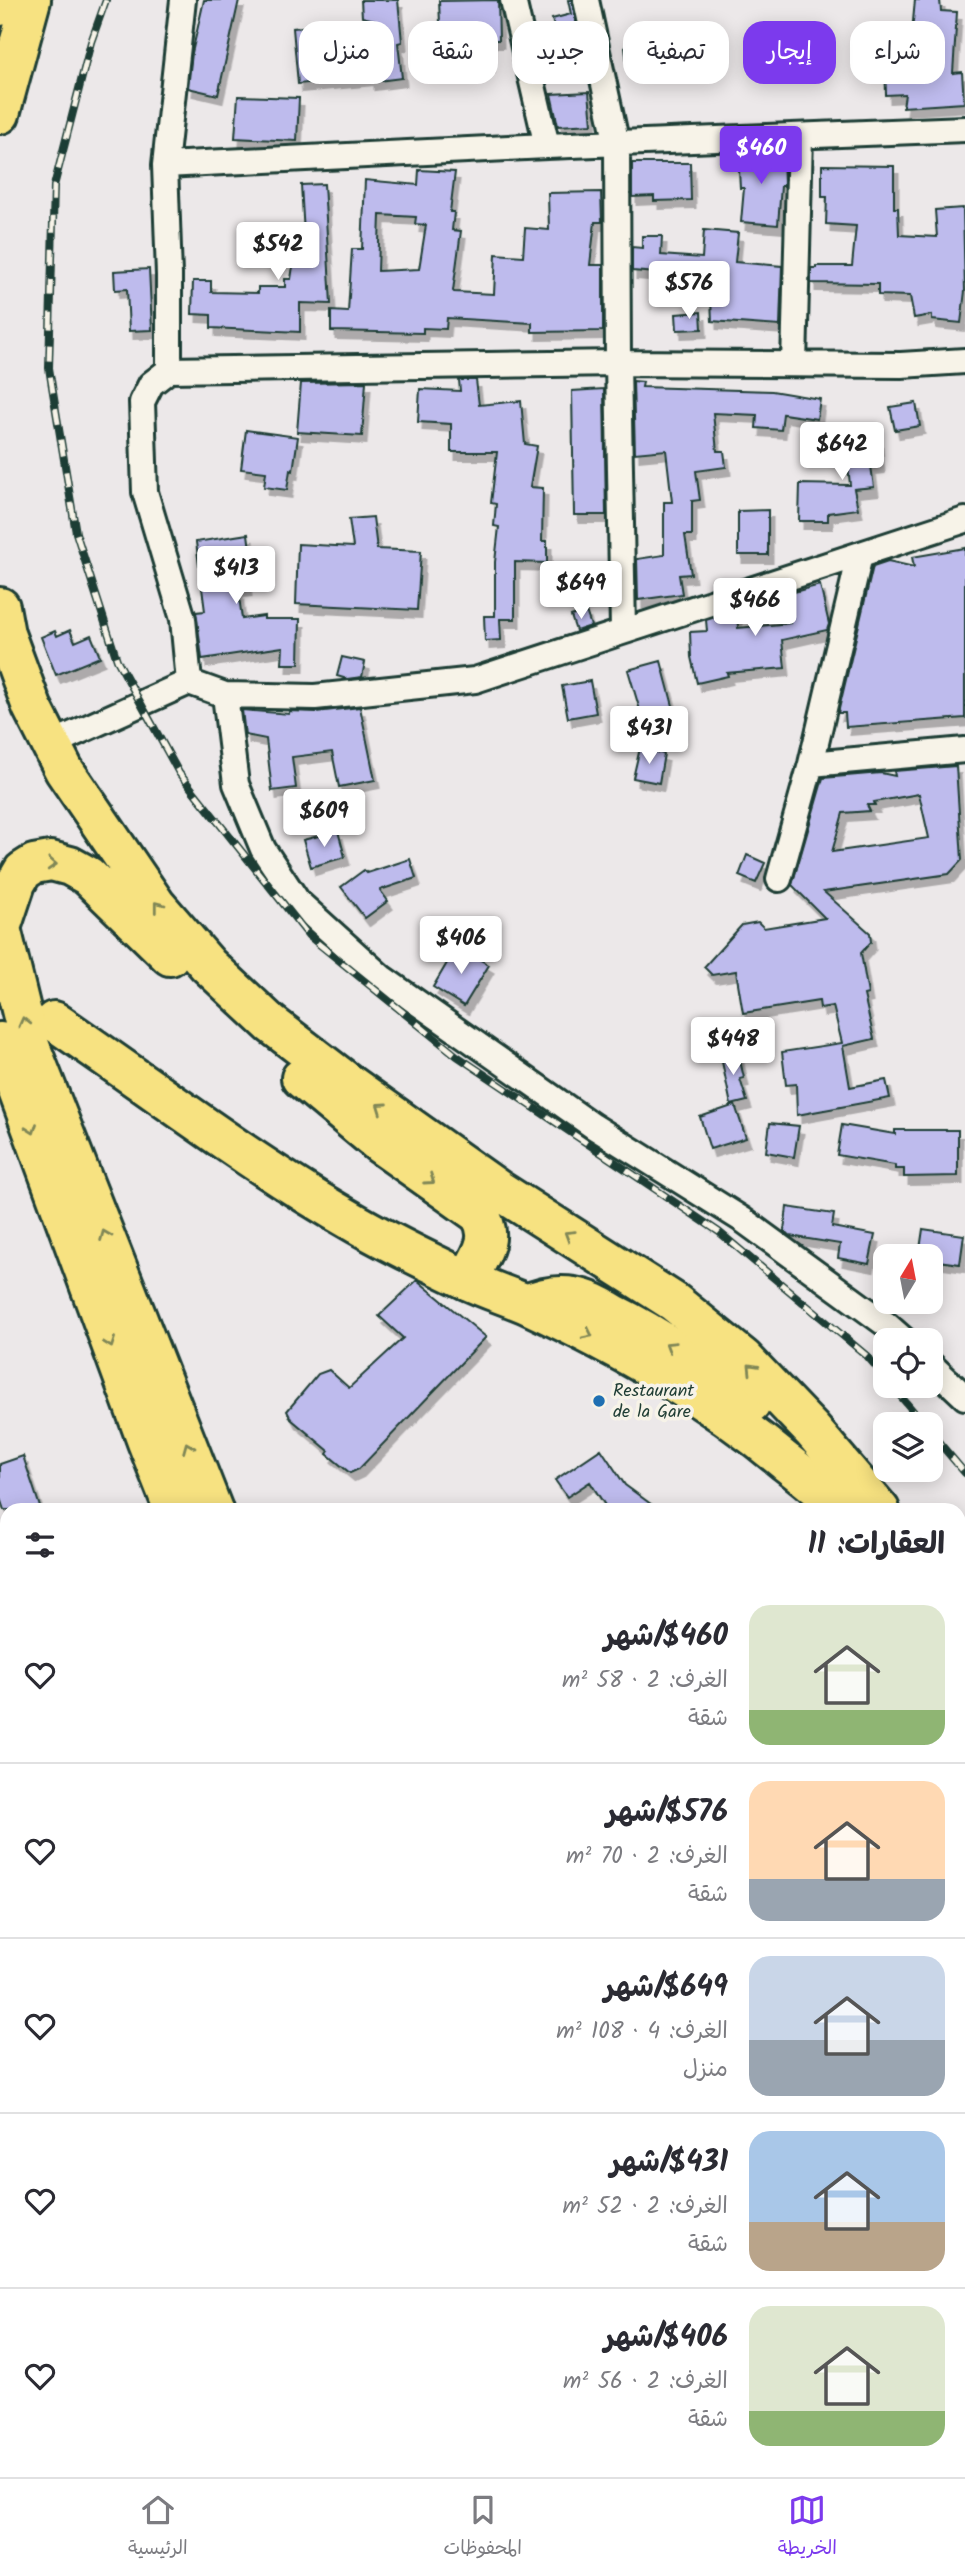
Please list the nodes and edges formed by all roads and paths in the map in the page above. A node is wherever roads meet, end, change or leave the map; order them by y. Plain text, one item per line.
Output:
1 (2, 0) edge
2 (31, 0) edge
3 (183, 0) edge
4 (513, 0) edge
5 (586, 0) edge
6 (0, 6) edge
7 (0, 114) edge
8 (965, 129) edge
9 (800, 136) junction
10 (617, 145) junction
11 (547, 146) junction
12 (165, 164) junction
13 (965, 361) edge
14 (618, 363) junction
15 (794, 364) junction
16 (169, 370) junction
17 (965, 520) edge
18 (860, 555) junction
19 (0, 607) edge
20 (623, 630) junction
21 (189, 682) junction
22 (225, 695) junction
23 (51, 744) junction
24 (965, 750) edge
25 (811, 764) junction
26 (779, 879) dead end
27 (1, 926) edge
28 (54, 1021) dead end
29 (0, 1042) edge
30 (467, 1280) junction
31 (527, 1304) junction
32 (890, 1328) edge
33 (943, 1376) edge
34 (965, 1396) edge
35 (171, 1503) edge
36 (210, 1503) edge
37 (834, 1503) edge
38 (870, 1503) edge
39 (872, 1503) edge

1 - 6 highway
2 - 7 highway
3 - 12 street
4 - 11 street
5 - 10 street
8 - 9 street
9 - 10 street
9 - 15 street
10 - 11 street
10 - 14 street
11 - 12 street
12 - 16 street
13 - 15 street
14 - 15 street
14 - 16 street
14 - 20 street
16 - 21 street
17 - 18 street
18 - 20 street
18 - 25 street
19 - 23 highway
20 - 22 street
21 - 22 street
21 - 23 street
22 - 32 street
39 -> 23 highway
24 - 25 street
25 - 26 street
27 -> 30 highway
36 -> 27 highway
28 - 30 highway
29 -> 35 highway
30 - 31 highway
31 -> 37 highway
38 -> 31 highway
33 - 34 street

